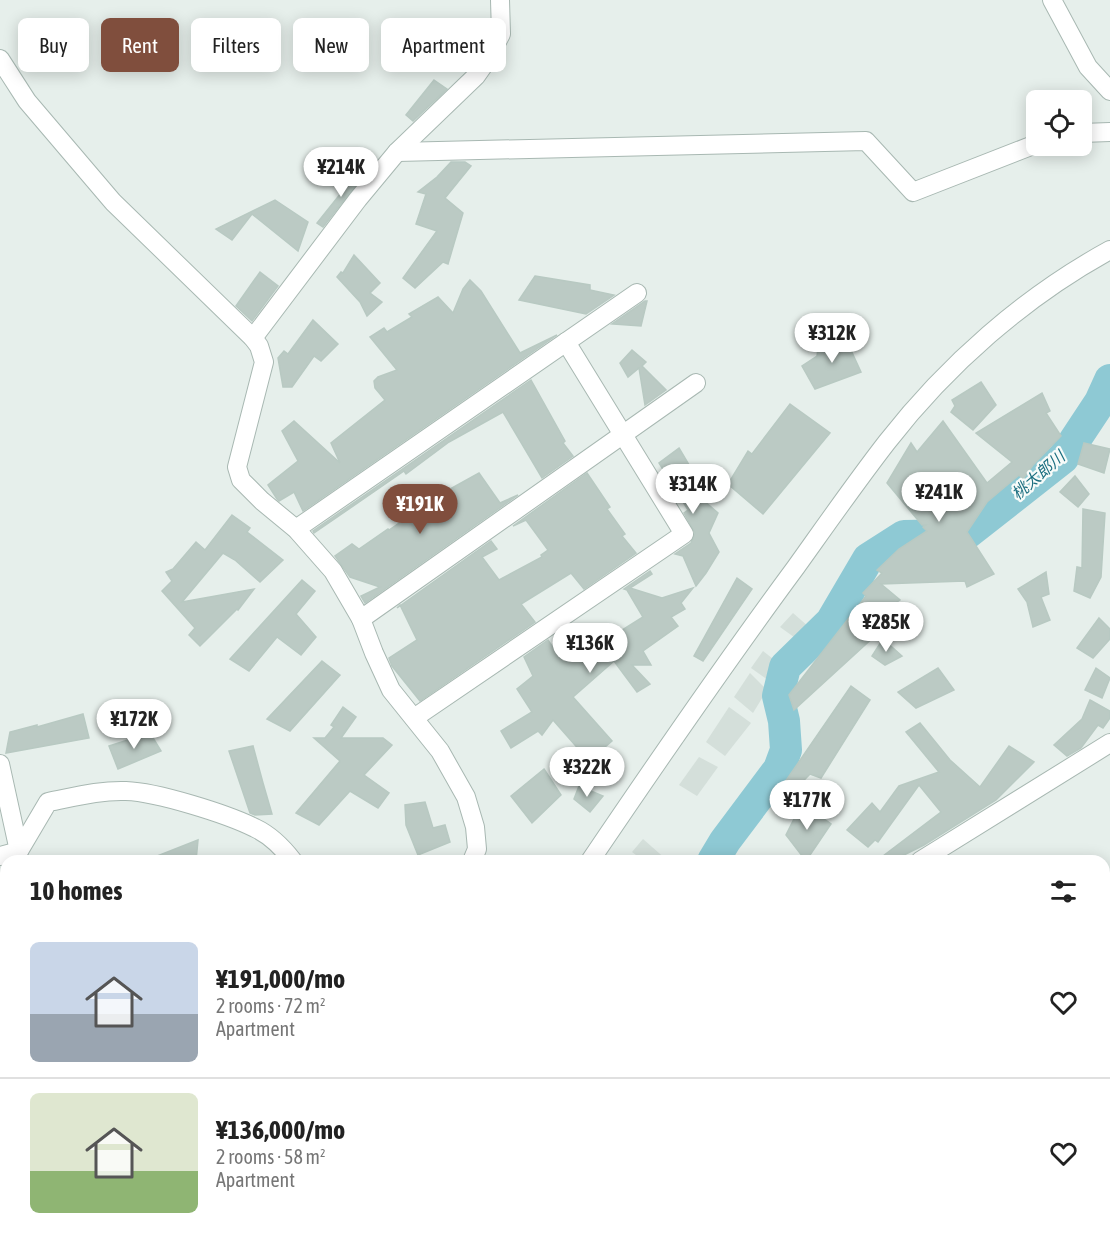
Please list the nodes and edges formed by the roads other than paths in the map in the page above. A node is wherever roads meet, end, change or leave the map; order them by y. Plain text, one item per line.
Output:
1 (500, 0) edge
2 (1052, 0) edge
3 (0, 59) edge
4 (1110, 92) edge
5 (1110, 132) edge
6 (1092, 133) edge
7 (1026, 148) edge
8 (397, 152) junction
9 (1110, 250) edge
10 (637, 293) dead end
11 (253, 338) junction
12 (566, 342) junction
13 (696, 383) dead end
14 (623, 435) junction
15 (296, 529) junction
16 (361, 619) junction
17 (414, 718) junction
18 (1110, 742) edge
19 (0, 764) edge
20 (19, 852) junction
21 (5, 855) edge
22 (288, 855) edge
23 (474, 855) edge
24 (594, 855) edge
25 (930, 855) edge

1 - 8 street
2 - 4 street
3 - 11 street
5 - 6 street
7 - 8 street
8 - 11 street
9 - 24 street
10 - 12 street
11 - 15 street
12 - 14 street
12 - 15 street
13 - 14 street
14 - 16 street
14 - 17 street
15 - 16 street
16 - 17 street
17 - 23 street
18 - 25 street
19 - 20 street
20 - 21 street
20 - 22 street

